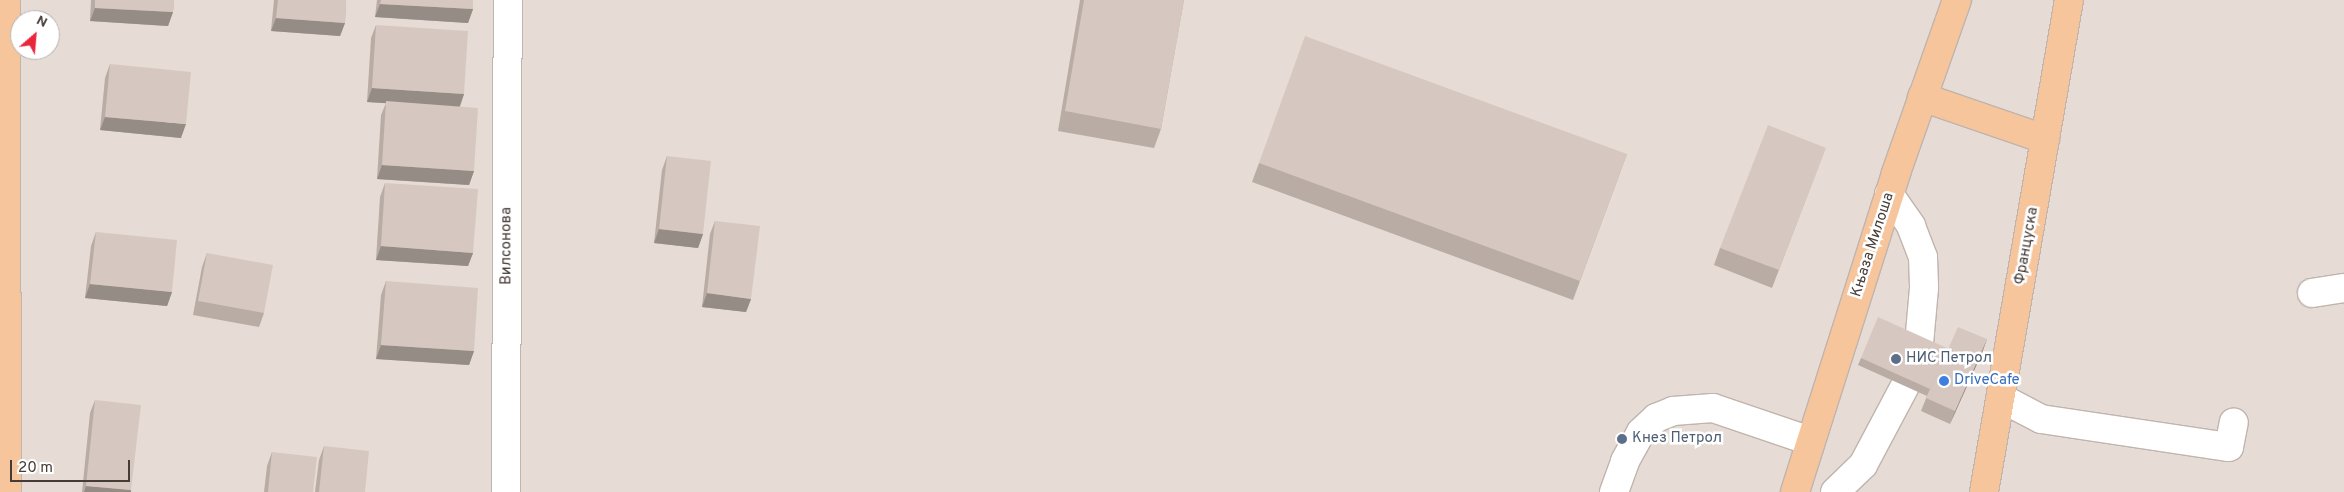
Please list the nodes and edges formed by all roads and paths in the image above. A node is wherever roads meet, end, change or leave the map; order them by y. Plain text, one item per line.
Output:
1 (6, 0) edge
2 (508, 0) edge
3 (1957, 0) edge
4 (2069, 0) edge
5 (1922, 97) junction
6 (2046, 140) junction
7 (1890, 194) junction
8 (2344, 288) edge
9 (2312, 293) dead end
10 (1919, 344) edge
11 (1904, 386) edge
12 (2001, 398) junction
13 (2234, 422) dead end
14 (1810, 441) junction
15 (1794, 489) edge
16 (7, 492) edge
17 (506, 492) edge
18 (1614, 492) edge
19 (1835, 492) edge
20 (1984, 492) edge

1 - 16 main road
2 - 17 street, Вилсонова
3 - 5 main road, Књаза Милоша
4 - 6 main road, Француска
5 - 6 main road
5 - 7 main road, Књаза Милоша
6 - 12 main road, Француска
7 - 10 street
7 - 14 main road, Књаза Милоша
8 - 9 street
11 - 19 street
12 - 13 street
12 - 20 main road, Француска
14 - 15 main road, Књаза Милоша
14 - 18 street

